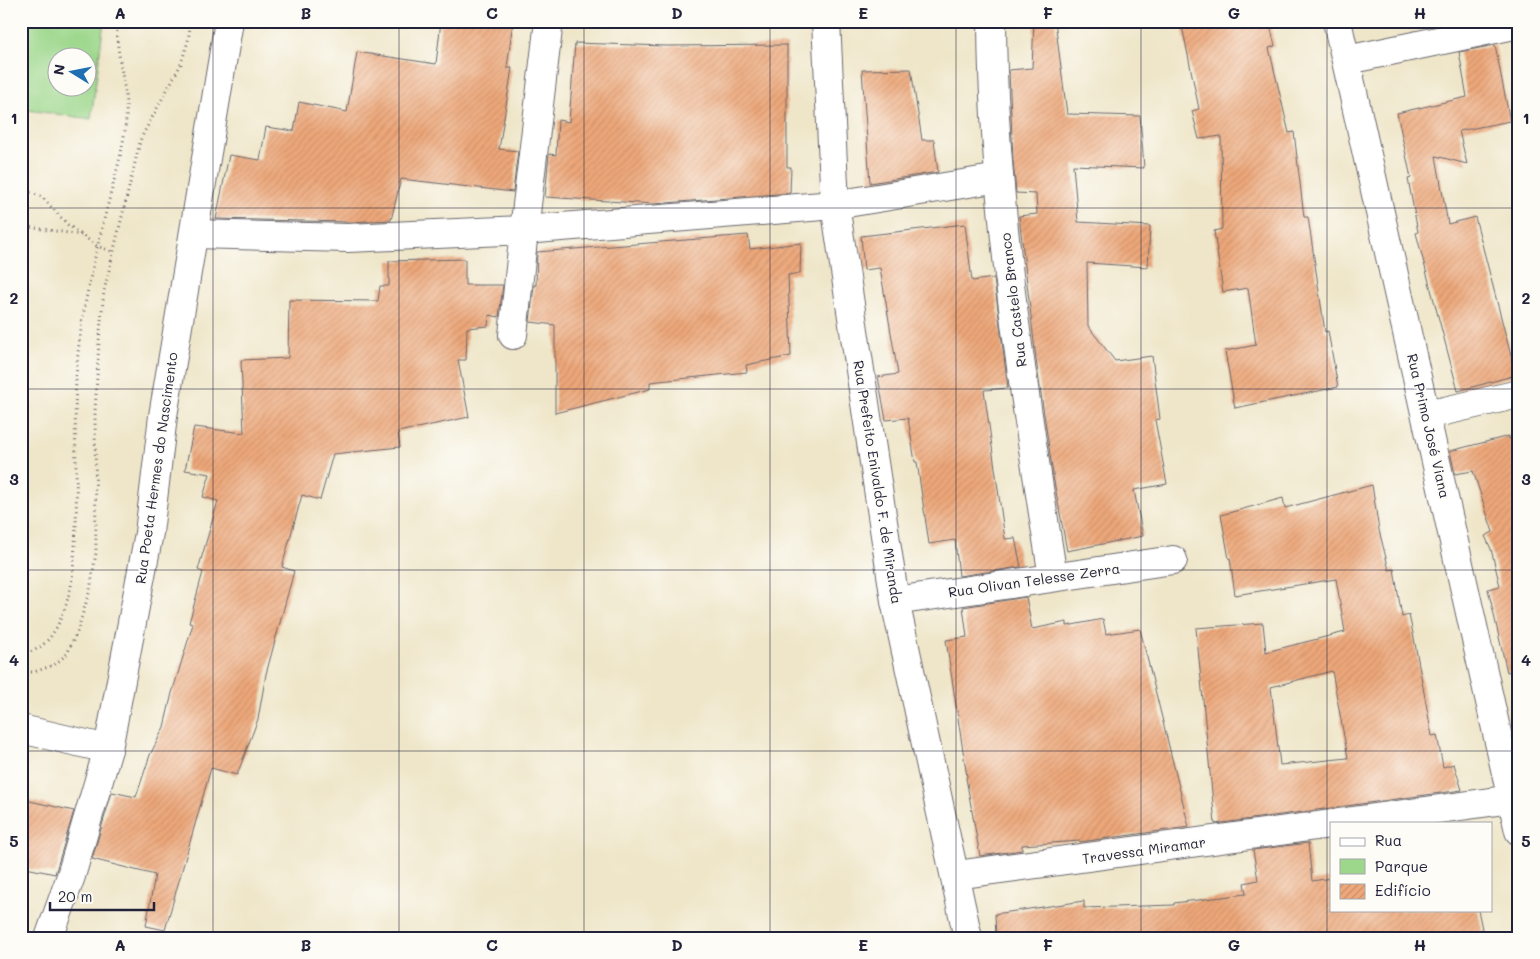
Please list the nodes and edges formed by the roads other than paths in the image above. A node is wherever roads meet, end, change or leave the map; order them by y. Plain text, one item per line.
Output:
1 (229, 21) edge
2 (549, 21) edge
3 (826, 21) edge
4 (992, 21) edge
5 (1337, 21) edge
6 (1519, 24) edge
7 (1347, 60) junction
8 (999, 178) junction
9 (835, 205) junction
10 (524, 230) junction
11 (194, 234) junction
12 (513, 335) dead end
13 (1519, 394) edge
14 (1427, 415) junction
15 (1173, 560) dead end
16 (1053, 577) junction
17 (896, 601) junction
18 (21, 729) edge
19 (108, 749) junction
20 (1513, 786) edge
21 (1343, 822) edge
22 (1330, 824) edge
23 (1519, 831) edge
24 (956, 875) junction
25 (49, 938) edge
26 (968, 938) edge

1 - 11 street, Rua Poeta Hermes do Nascimento
2 - 10 street
3 - 9 street, Rua Prefeito Enivaldo F. de Miranda
4 - 8 street, Rua Castelo Branco
5 - 7 street, Rua Primo José Viana
6 - 7 street
7 - 14 street, Rua Primo José Viana
8 - 9 street
8 - 16 street, Rua Castelo Branco
9 - 10 street
9 - 17 street, Rua Prefeito Enivaldo F. de Miranda
10 - 11 street
10 - 12 street
11 - 19 street, Rua Poeta Hermes do Nascimento
13 - 14 street
14 - 20 street, Rua Primo José Viana
15 - 16 street, Rua Olivan Telesse Zerra
16 - 17 street, Rua Olivan Telesse Zerra
17 - 24 street, Rua Prefeito Enivaldo F. de Miranda
18 - 19 street
19 - 25 street, Rua Poeta Hermes do Nascimento
20 - 21 street
20 - 23 street, Rua Primo José Viana
22 - 24 street, Travessa Miramar
24 - 26 street, Rua Prefeito Enivaldo F. de Miranda

